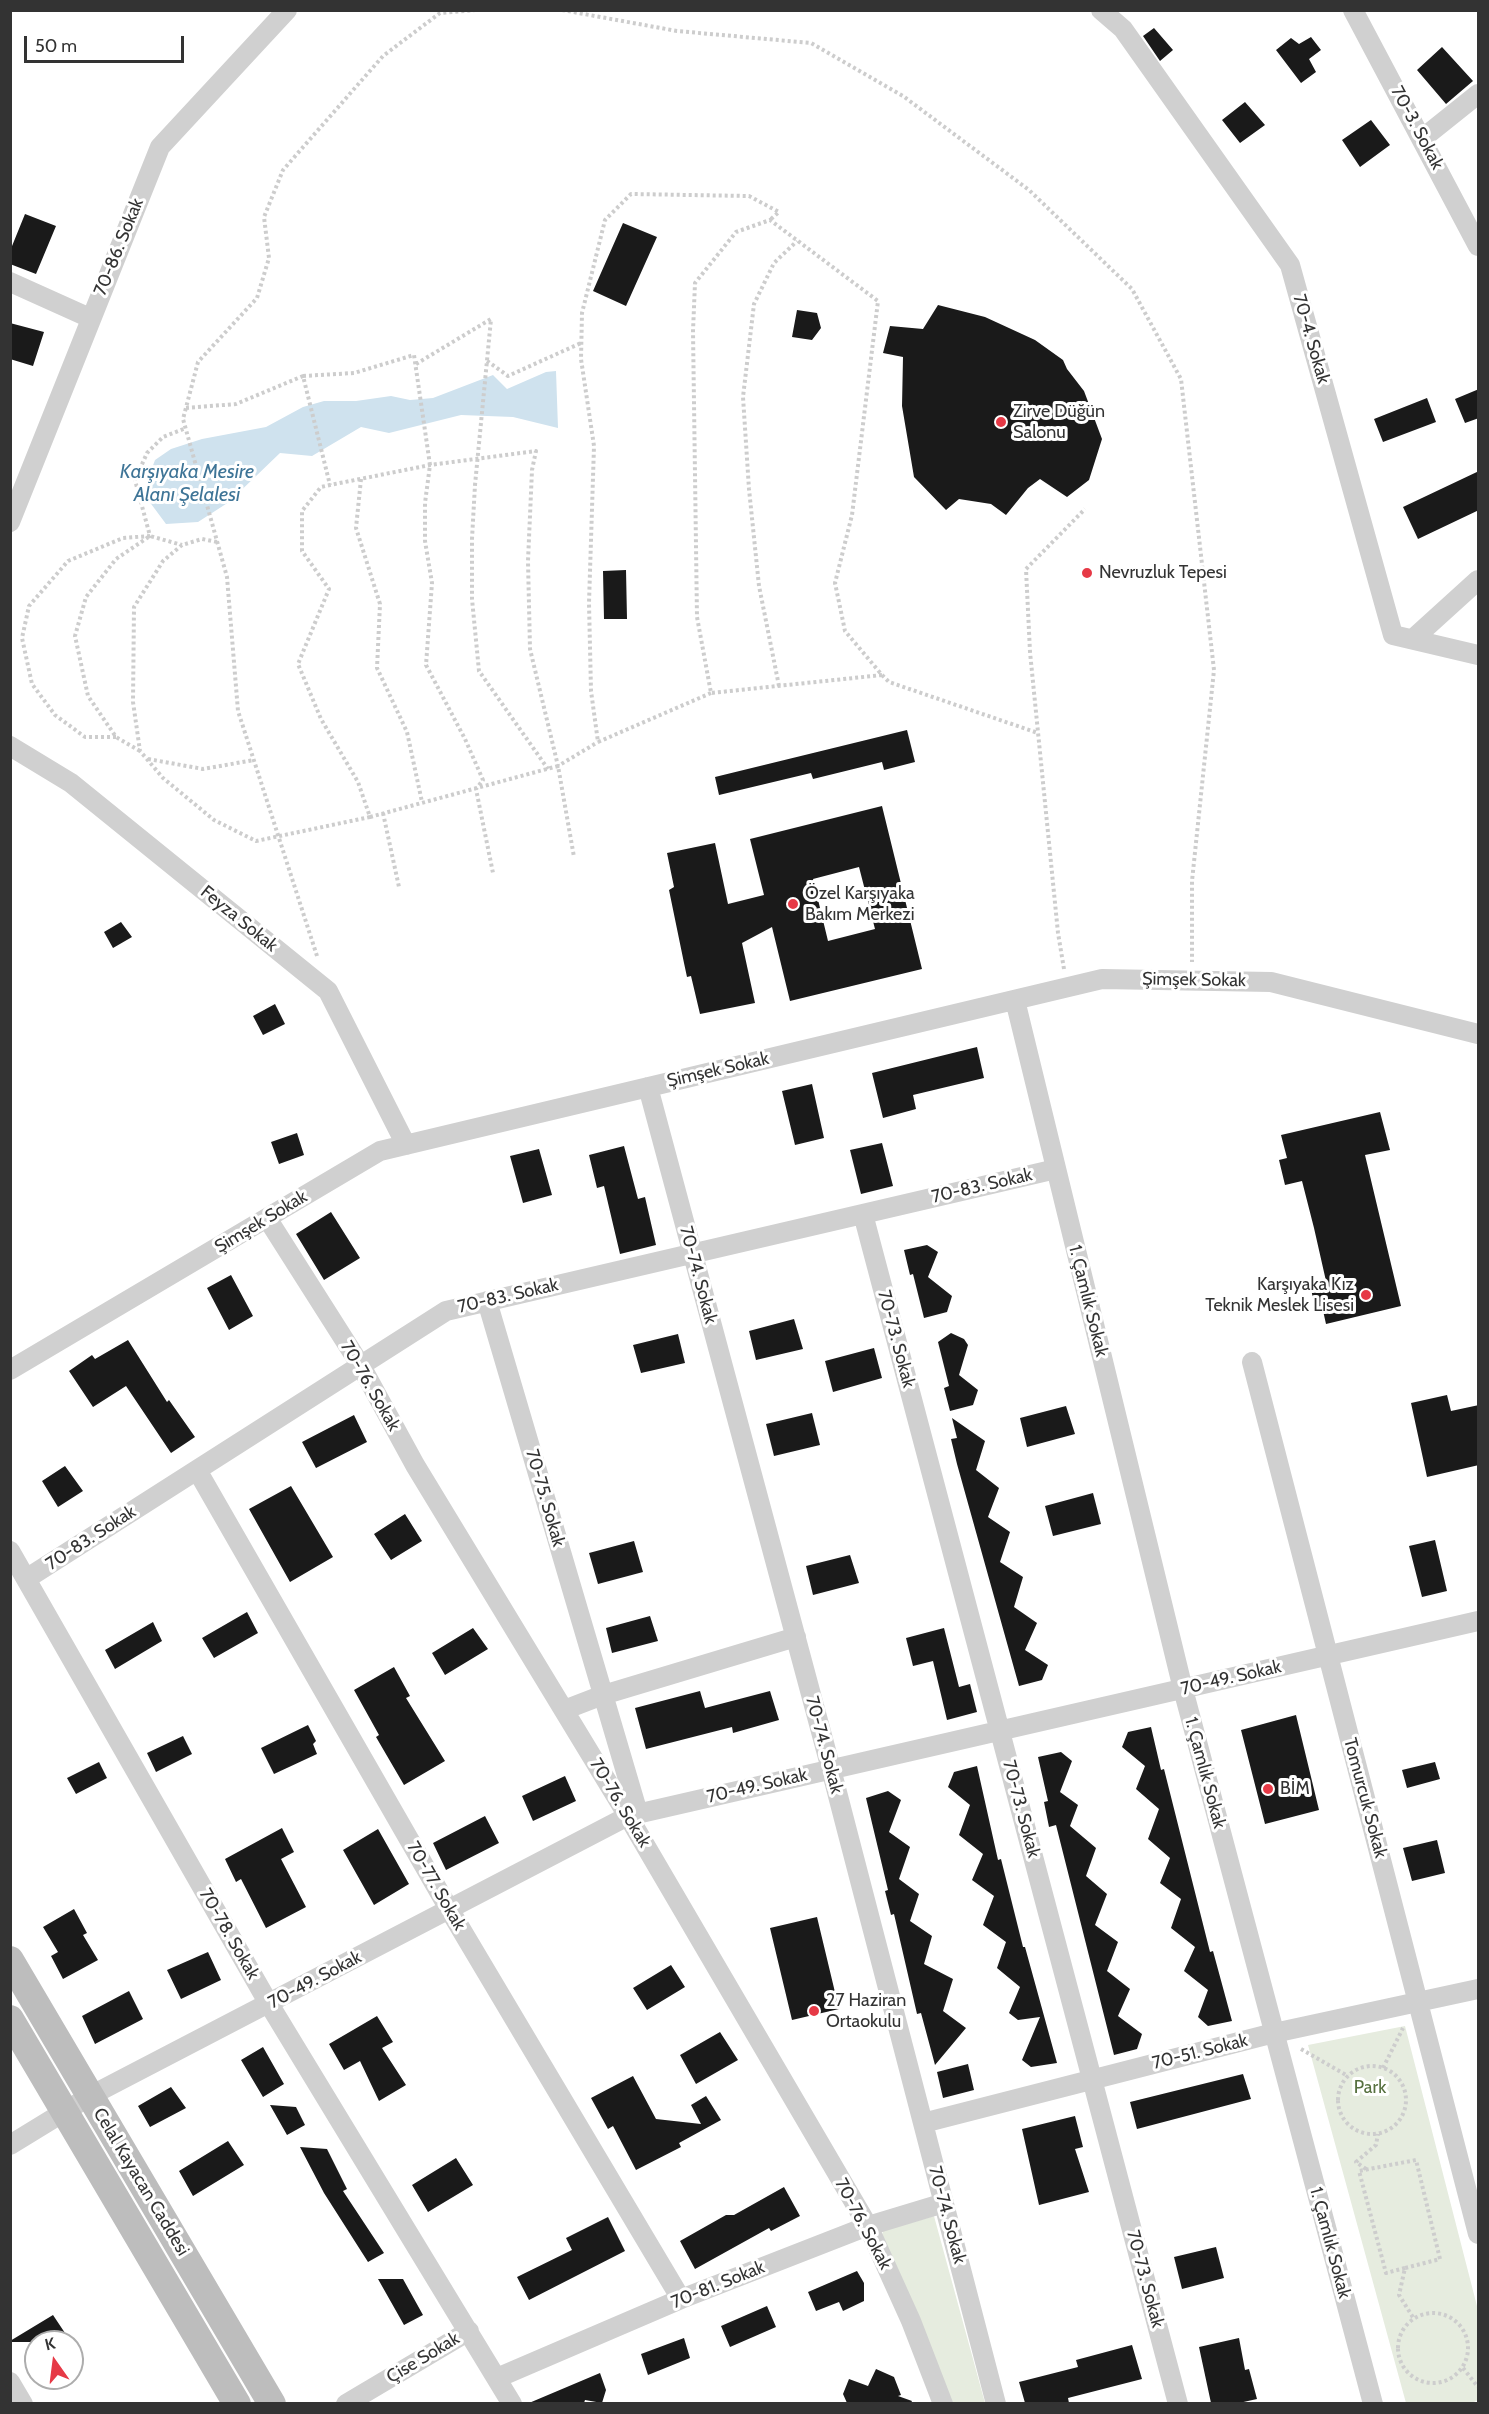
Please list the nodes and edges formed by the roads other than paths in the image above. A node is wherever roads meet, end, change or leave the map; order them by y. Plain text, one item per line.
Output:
1 (287, 10) edge
2 (1101, 10) edge
3 (1353, 10) edge
4 (1479, 94) edge
5 (1423, 138) junction
6 (1479, 246) edge
7 (10, 282) edge
8 (90, 318) junction
9 (18, 481) edge
10 (10, 522) edge
11 (1479, 580) edge
12 (1413, 639) junction
13 (1479, 656) edge
14 (10, 746) edge
15 (1015, 1000) junction
16 (1479, 1034) edge
17 (648, 1087) junction
18 (406, 1145) junction
19 (1056, 1169) junction
20 (863, 1214) junction
21 (267, 1218) junction
22 (693, 1254) junction
23 (487, 1301) junction
24 (1252, 1362) dead end
25 (361, 1366) junction
26 (10, 1370) edge
27 (197, 1470) junction
28 (10, 1551) edge
29 (26, 1580) junction
30 (1479, 1621) edge
31 (796, 1637) junction
32 (1328, 1656) junction
33 (1183, 1689) junction
34 (603, 1695) junction
35 (564, 1710) junction
36 (1000, 1730) junction
37 (831, 1769) junction
38 (633, 1814) junction
39 (449, 1909) junction
40 (10, 1960) edge
41 (1479, 1989) edge
42 (1418, 2002) junction
43 (269, 2004) junction
44 (10, 2019) edge
45 (1274, 2033) junction
46 (1093, 2080) junction
47 (90, 2096) junction
48 (66, 2111) junction
49 (923, 2123) junction
50 (10, 2145) edge
51 (944, 2203) junction
52 (868, 2226) junction
53 (1479, 2234) edge
54 (681, 2299) junction
55 (469, 2331) junction
56 (497, 2378) junction
57 (10, 2382) edge
58 (23, 2403) edge
59 (237, 2403) edge
60 (272, 2403) edge
61 (346, 2403) edge
62 (512, 2403) edge
63 (943, 2403) edge
64 (996, 2403) edge
65 (1178, 2403) edge
66 (1374, 2403) edge

1 - 8 street, 70-86. Sokak
2 - 12 street, 70-4. Sokak
3 - 5 street, 70-3. Sokak
4 - 5 street
5 - 6 street, 70-3. Sokak
7 - 8 street
8 - 9 street, 70-86. Sokak
9 - 10 street, 70-86. Sokak
11 - 12 street
12 - 13 street, 70-4. Sokak
14 - 18 street, Feyza Sokak
15 - 16 street, Şimşek Sokak
15 - 17 street, Şimşek Sokak
15 - 19 street, 1. Çamlık Sokak
17 - 18 street, Şimşek Sokak
17 - 22 street, 70-74. Sokak
18 - 21 street, Şimşek Sokak
19 - 20 street, 70-83. Sokak
19 - 33 street, 1. Çamlık Sokak
20 - 22 street, 70-83. Sokak
20 - 36 street, 70-73. Sokak
21 - 25 street, 70-76. Sokak
21 - 26 street, Şimşek Sokak
22 - 23 street, 70-83. Sokak
22 - 31 street, 70-74. Sokak
23 - 25 street, 70-83. Sokak
23 - 34 street, 70-75. Sokak
24 - 32 street, Tomurcuk Sokak
25 - 27 street, 70-83. Sokak
25 - 35 street, 70-76. Sokak
27 - 29 street, 70-83. Sokak
27 - 39 street, 70-77. Sokak
28 - 29 street, 70-78. Sokak
29 - 43 street, 70-78. Sokak
30 - 32 street, 70-49. Sokak
31 - 34 street
31 - 37 street, 70-74. Sokak
32 - 33 street, 70-49. Sokak
32 - 42 street, Tomurcuk Sokak
33 - 36 street, 70-49. Sokak
33 - 45 street, 1. Çamlık Sokak
34 - 35 street
34 - 38 street, 70-75. Sokak
35 - 38 street, 70-76. Sokak
36 - 37 street, 70-49. Sokak
36 - 46 street, 70-73. Sokak
37 - 38 street, 70-49. Sokak
37 - 49 street, 70-74. Sokak
38 - 39 street, 70-49. Sokak
38 - 52 street, 70-76. Sokak
39 - 43 street, 70-49. Sokak
39 - 54 street, 70-77. Sokak
40 - 47 street, Celal Kayacan Caddesi
41 - 42 street, 70-51. Sokak
42 - 45 street, 70-51. Sokak
42 - 53 street, Tomurcuk Sokak
43 - 47 street, 70-49. Sokak
43 - 55 street, 70-78. Sokak
44 - 48 street, Celal Kayacan Caddesi
45 - 46 street, 70-51. Sokak
45 - 66 street, 1. Çamlık Sokak
46 - 49 street, 70-51. Sokak
46 - 65 street, 70-73. Sokak
47 - 48 street, 70-49. Sokak
47 - 60 street, Celal Kayacan Caddesi
48 - 50 street, 70-49. Sokak
48 - 59 street, Celal Kayacan Caddesi
49 - 51 street, 70-74. Sokak
51 - 52 street, 70-81. Sokak
51 - 64 street, 70-74. Sokak
52 - 54 street, 70-81. Sokak
52 - 63 street, 70-76. Sokak
54 - 56 street, 70-81. Sokak
55 - 56 street, 70-78. Sokak
55 - 61 street, Çise Sokak
56 - 62 street, 70-78. Sokak
57 - 58 street

